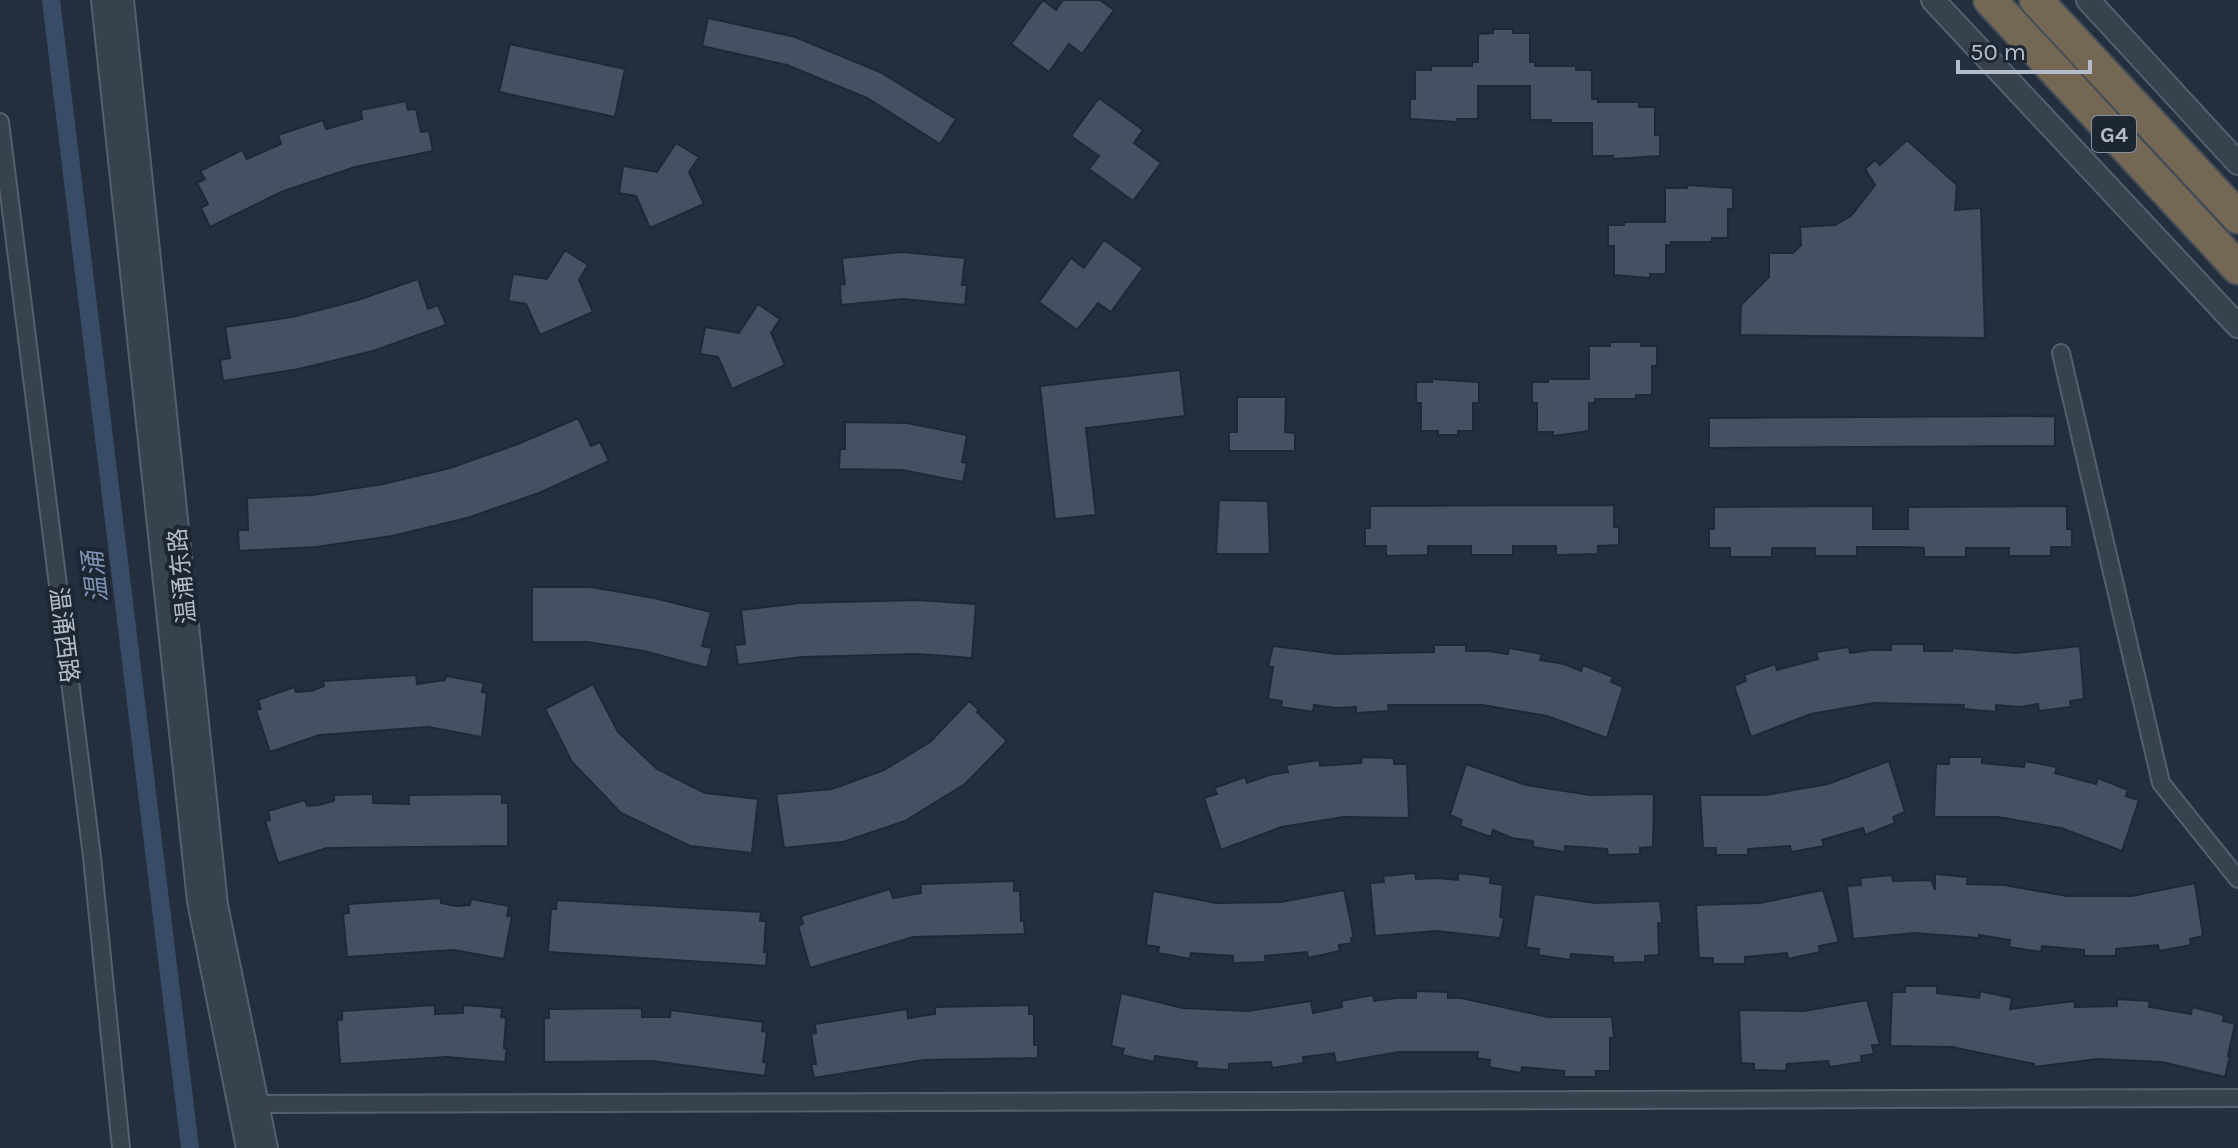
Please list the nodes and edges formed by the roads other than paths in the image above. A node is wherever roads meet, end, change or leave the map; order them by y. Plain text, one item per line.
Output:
1 (103, 0) edge
2 (122, 0) edge
3 (1933, 0) edge
4 (1990, 0) edge
5 (2036, 0) edge
6 (2088, 0) edge
7 (0, 122) edge
8 (2238, 163) edge
9 (2238, 217) edge
10 (2238, 268) edge
11 (2238, 326) edge
12 (2061, 353) dead end
13 (2238, 879) edge
14 (2238, 1098) edge
15 (248, 1104) junction
16 (121, 1148) edge
17 (248, 1148) edge
18 (266, 1148) edge

1 - 15 street, 温涌东路
2 - 15 street, 温涌东路
3 - 11 street
4 - 10 highway, G4
5 - 9 highway, G4
6 - 8 street
7 - 16 street, 温涌西路
12 - 13 street
14 - 15 street
15 - 17 street, 温涌东路
15 - 18 street, 温涌东路

